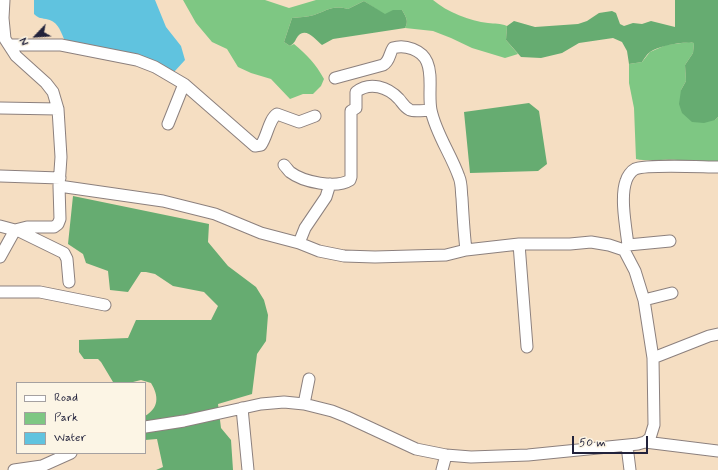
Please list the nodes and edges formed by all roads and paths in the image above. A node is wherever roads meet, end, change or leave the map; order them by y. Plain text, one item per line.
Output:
1 (4, 0) edge
2 (9, 44) junction
3 (335, 78) dead end
4 (184, 84) junction
5 (0, 108) edge
6 (58, 109) junction
7 (431, 110) junction
8 (315, 116) dead end
9 (168, 124) dead end
10 (284, 165) dead end
11 (718, 167) edge
12 (0, 176) edge
13 (59, 182) junction
14 (330, 184) junction
15 (0, 226) edge
16 (15, 231) junction
17 (670, 241) dead end
18 (299, 243) junction
19 (519, 244) junction
20 (626, 248) junction
21 (466, 250) junction
22 (0, 258) edge
23 (69, 282) dead end
24 (0, 292) edge
25 (672, 293) dead end
26 (644, 300) junction
27 (105, 304) dead end
28 (718, 334) edge
29 (527, 347) dead end
30 (653, 362) junction
31 (309, 379) dead end
32 (304, 404) junction
33 (242, 408) junction
34 (146, 427) edge
35 (645, 442) junction
36 (627, 446) junction
37 (718, 451) edge
38 (69, 454) edge
39 (446, 455) junction
40 (42, 468) edge
41 (17, 470) edge
42 (248, 470) edge
43 (442, 470) edge
44 (630, 470) edge

1 - 2 street
2 - 4 street
2 - 6 street
3 - 7 street
4 - 8 street
4 - 9 street
5 - 6 street
6 - 13 street
7 - 14 street
7 - 21 street
10 - 14 street
11 - 20 street
12 - 13 street
13 - 16 street
13 - 18 street
14 - 18 street
15 - 16 street
16 - 22 street
16 - 23 street
17 - 20 street
18 - 21 street
19 - 20 street
19 - 21 street
19 - 29 street
20 - 26 street
24 - 27 street
25 - 26 street
26 - 30 street
28 - 30 street
30 - 35 street
31 - 32 street
32 - 33 street
32 - 39 street
33 - 34 street
33 - 42 street
35 - 36 street
35 - 37 street
36 - 39 street
36 - 44 street
38 - 40 street
39 - 43 street
40 - 41 street

